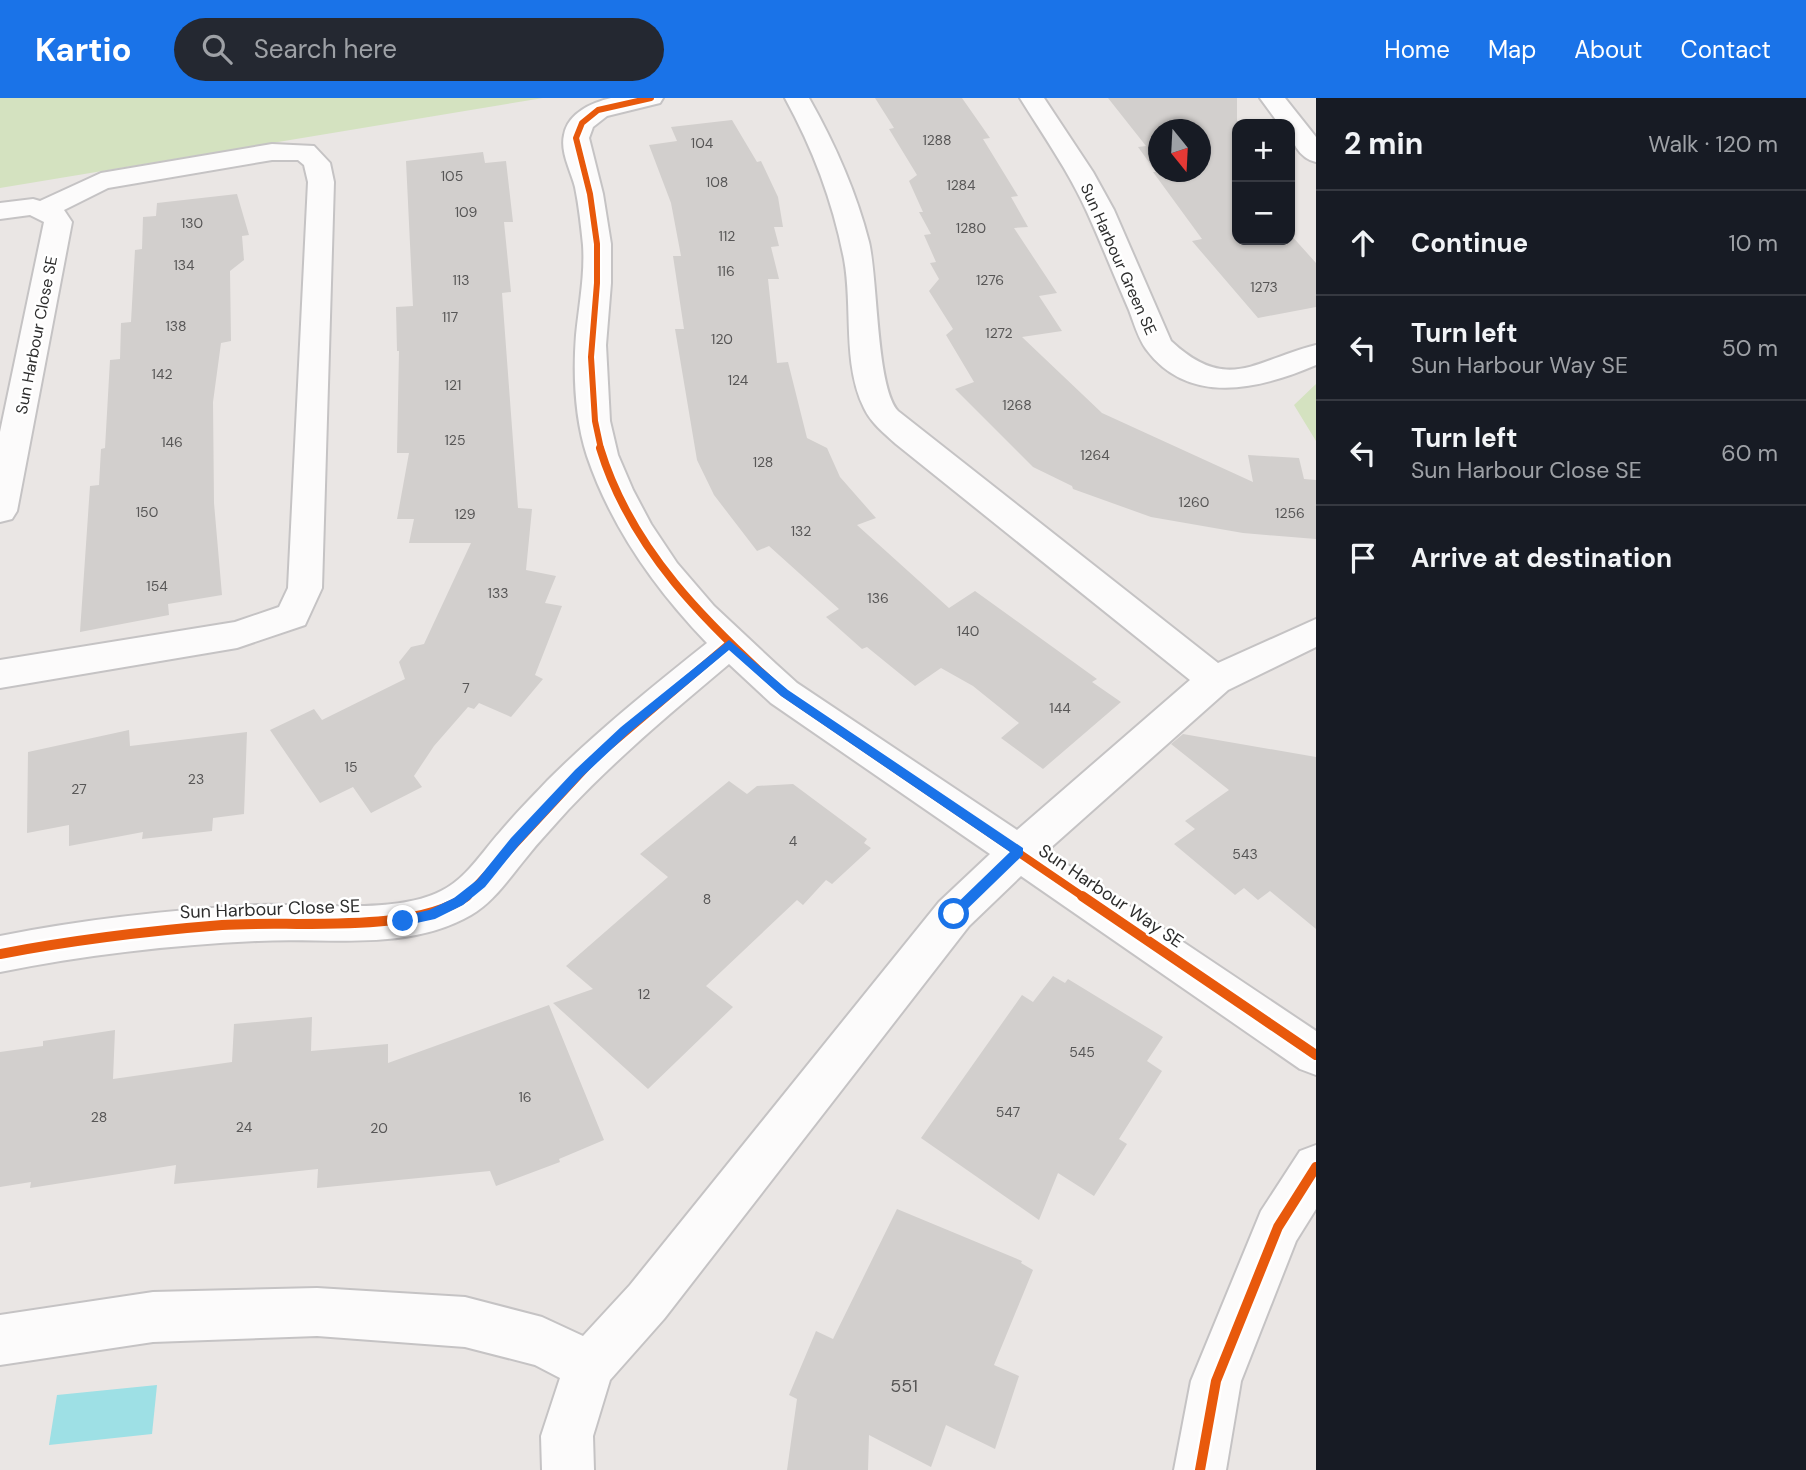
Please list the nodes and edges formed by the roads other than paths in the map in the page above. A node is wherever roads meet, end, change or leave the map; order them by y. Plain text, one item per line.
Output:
1 (651, 98) edge
2 (797, 98) edge
3 (1032, 98) edge
4 (1272, 98) edge
5 (1316, 154) edge
6 (45, 209) junction
7 (0, 211) edge
8 (1316, 354) edge
9 (0, 511) edge
10 (1316, 632) edge
11 (729, 644) junction
12 (0, 674) edge
13 (1215, 680) junction
14 (1019, 852) junction
15 (0, 954) edge
16 (1316, 1055) edge
17 (1316, 1167) edge
18 (0, 1340) edge
19 (589, 1366) junction
20 (568, 1470) edge
21 (1200, 1470) edge

1 - 11 street, Sun Harbour Way SE
2 - 13 street
3 - 8 street, Sun Harbour Green SE
4 - 5 street
6 - 7 street
6 - 9 street, Sun Harbour Close SE
6 - 12 street
10 - 13 street
11 - 14 street, Sun Harbour Way SE
11 - 15 street, Sun Harbour Close SE
13 - 14 street
14 - 16 street, Sun Harbour Way SE
14 - 19 street
17 - 21 street
18 - 19 street
19 - 20 street

